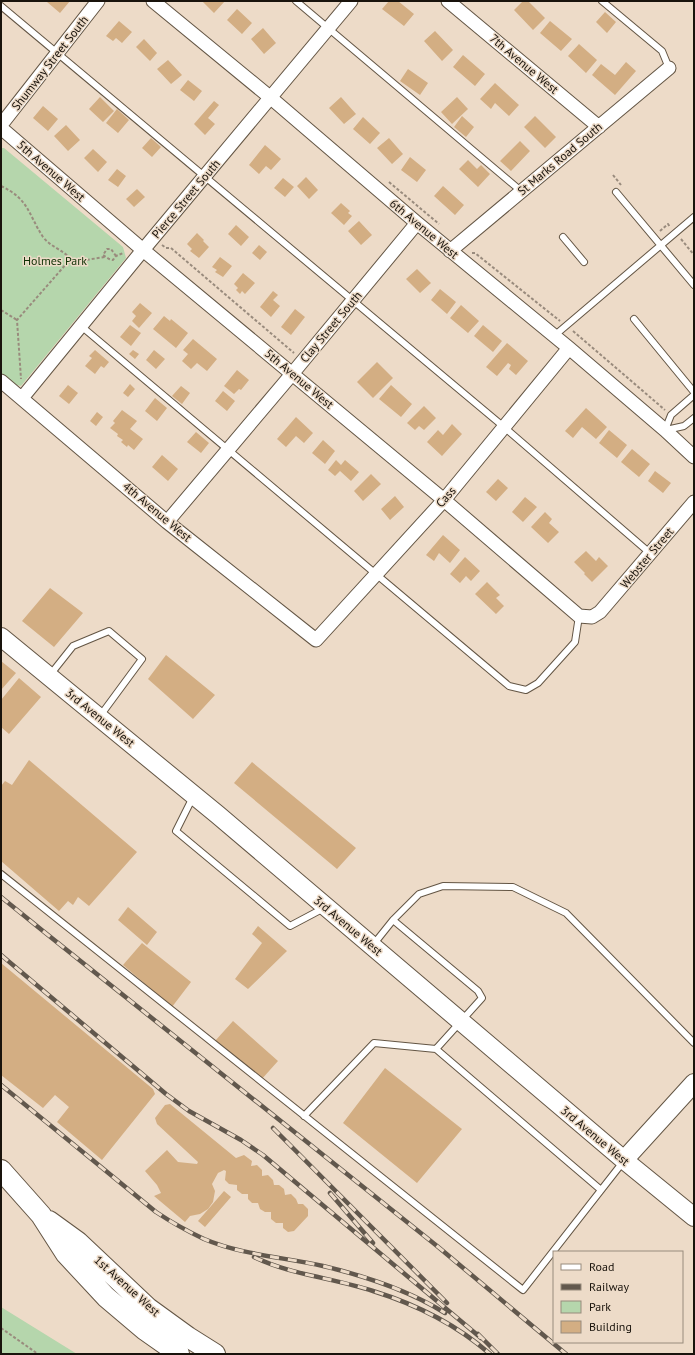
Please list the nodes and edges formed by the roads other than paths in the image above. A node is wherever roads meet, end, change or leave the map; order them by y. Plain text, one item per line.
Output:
1 (98, 1) edge
2 (153, 1) edge
3 (296, 1) edge
4 (351, 1) edge
5 (448, 1) edge
6 (602, 1) edge
7 (1, 6) edge
8 (328, 28) junction
9 (58, 53) junction
10 (669, 68) joint
11 (271, 98) junction
12 (1, 125) edge
13 (599, 127) junction
14 (1, 128) edge
15 (205, 176) junction
16 (521, 191) junction
17 (616, 192) dead end
18 (694, 217) edge
19 (417, 223) junction
20 (563, 237) dead end
21 (661, 245) junction
22 (453, 247) junction
23 (143, 250) junction
24 (584, 262) dead end
25 (694, 285) edge
26 (353, 301) junction
27 (634, 319) dead end
28 (81, 326) junction
29 (554, 336) junction
30 (569, 348) junction
31 (292, 374) junction
32 (1, 381) edge
33 (694, 394) edge
34 (22, 398) junction
35 (694, 418) edge
36 (504, 427) junction
37 (665, 430) junction
38 (228, 450) junction
39 (694, 457) edge
40 (444, 500) junction
41 (694, 502) edge
42 (167, 522) junction
43 (651, 554) junction
44 (376, 575) junction
45 (578, 616) junction
46 (1, 637) edge
47 (316, 640) joint
48 (50, 676) junction
49 (99, 717) junction
50 (194, 795) junction
51 (1, 874) edge
52 (326, 907) junction
53 (393, 920) junction
54 (372, 946) junction
55 (461, 1022) junction
56 (694, 1043) edge
57 (436, 1049) junction
58 (694, 1083) edge
59 (304, 1116) junction
60 (624, 1160) junction
61 (1, 1170) edge
62 (601, 1190) junction
63 (41, 1215) junction
64 (694, 1217) edge
65 (553, 1251) edge
66 (553, 1252) edge
67 (178, 1354) edge
68 (215, 1354) edge

1 - 9 street, Shumway Street South
2 - 11 street, 6th Avenue West
3 - 8 lane
4 - 8 street, Pierce Street South
5 - 13 street, 7th Avenue West
6 - 10 lane
7 - 9 lane
8 - 11 street, Pierce Street South
8 - 16 lane
9 - 12 street, Shumway Street South
9 - 15 lane
10 - 13 street, St Marks Road South
11 - 15 street, Pierce Street South
11 - 19 street, 6th Avenue West
13 - 16 street, St Marks Road South
14 - 23 street, 5th Avenue West
15 - 23 street, Pierce Street South
15 - 26 lane
16 - 22 street, St Marks Road South
17 - 21 lane
18 - 21 lane
19 - 22 street, 6th Avenue West
19 - 26 street, Clay Street South
20 - 24 lane
21 - 25 lane
21 - 29 lane
22 - 29 street, 6th Avenue West
23 - 28 street, Pierce Street South
23 - 31 street, 5th Avenue West
26 - 31 street, Clay Street South
26 - 36 lane
27 - 33 lane
28 - 34 street, Pierce Street South
28 - 38 lane
29 - 30 street, 6th Avenue West
30 - 36 street, Cass
30 - 37 street, 6th Avenue West
31 - 38 street, Clay Street South
31 - 40 street, 5th Avenue West
32 - 34 street, 4th Avenue West
33 - 37 lane
34 - 42 street, 4th Avenue West
35 - 37 lane
36 - 40 street, Cass
36 - 43 lane
37 - 39 street, 6th Avenue West
38 - 42 street, Clay Street South
38 - 44 lane
40 - 44 street, Cass
40 - 45 street, 5th Avenue West
41 - 43 street, Webster Street
42 - 47 street, 4th Avenue West
43 - 45 street, Webster Street
44 - 45 lane
44 - 47 street, Cass
46 - 48 street, 3rd Avenue West
48 - 49 street, 3rd Avenue West
48 - 49 lane
49 - 50 street, 3rd Avenue West
50 - 52 street, 3rd Avenue West
50 - 52 lane
51 - 59 lane
52 - 54 street, 3rd Avenue West
53 - 54 lane
53 - 55 lane
53 - 56 lane
54 - 55 street, 3rd Avenue West
55 - 57 lane
55 - 60 street, 3rd Avenue West
57 - 59 lane
57 - 62 lane
58 - 60 street
59 - 66 lane
60 - 62 lane
60 - 64 street, 3rd Avenue West
61 - 63 main road, 1st Avenue West
62 - 65 lane
63 - 67 main road, 1st Avenue West
63 - 68 main road, 1st Avenue West

